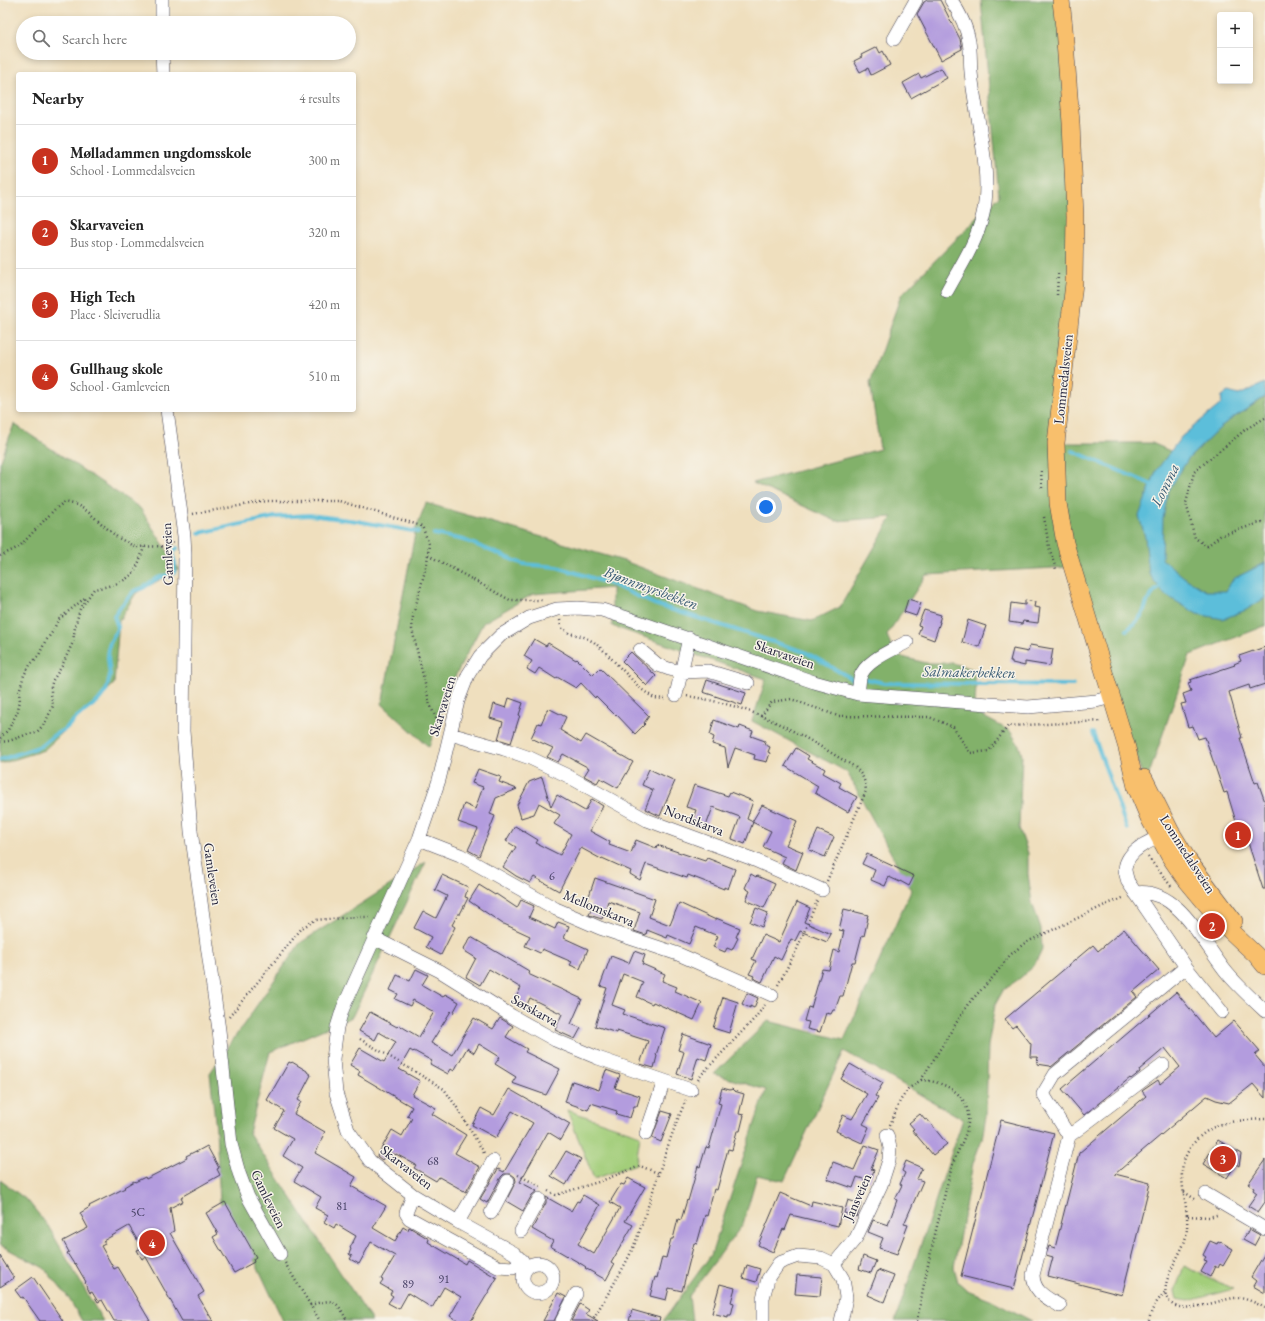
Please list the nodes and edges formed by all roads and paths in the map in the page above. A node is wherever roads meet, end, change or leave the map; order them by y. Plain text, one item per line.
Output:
1 (162, 0) edge
2 (916, 0) edge
3 (951, 0) edge
4 (1061, 0) edge
5 (162, 16) edge
6 (894, 39) dead end
7 (162, 60) edge
8 (162, 72) edge
9 (1058, 271) dead end
10 (947, 291) dead end
11 (1056, 302) dead end
12 (167, 412) edge
13 (1265, 418) edge
14 (1041, 470) dead end
15 (1042, 491) dead end
16 (1043, 512) dead end
17 (181, 516) junction
18 (1265, 521) edge
19 (184, 536) junction
20 (144, 547) junction
21 (428, 555) junction
22 (0, 556) edge
23 (1056, 569) dead end
24 (90, 594) junction
25 (557, 609) junction
26 (690, 638) junction
27 (907, 642) dead end
28 (640, 650) dead end
29 (682, 672) junction
30 (748, 684) dead end
31 (858, 694) junction
32 (676, 695) dead end
33 (1104, 699) junction
34 (1102, 721) junction
35 (1104, 727) dead end
36 (450, 734) junction
37 (0, 738) edge
38 (0, 742) edge
39 (1165, 835) junction
40 (420, 839) junction
41 (1142, 846) junction
42 (822, 890) junction
43 (1176, 892) dead end
44 (1135, 893) junction
45 (384, 918) junction
46 (374, 938) junction
47 (1260, 960) edge
48 (1186, 967) junction
49 (772, 995) junction
50 (1265, 1011) edge
51 (1222, 1012) dead end
52 (219, 1030) junction
53 (360, 1039) dead end
54 (1163, 1065) dead end
55 (920, 1080) junction
56 (664, 1081) junction
57 (691, 1090) junction
58 (646, 1134) dead end
59 (887, 1135) joint
60 (1070, 1136) junction
61 (493, 1161) joint
62 (658, 1173) junction
63 (511, 1177) joint
64 (1206, 1194) dead end
65 (413, 1195) junction
66 (539, 1199) dead end
67 (1225, 1206) junction
68 (491, 1213) dead end
69 (1188, 1216) dead end
70 (458, 1222) junction
71 (1265, 1229) edge
72 (521, 1231) dead end
73 (280, 1254) joint
74 (834, 1264) junction
75 (1165, 1291) dead end
76 (576, 1294) dead end
77 (1166, 1297) dead end
78 (310, 1305) junction
79 (1060, 1306) dead end
80 (1265, 1308) edge
81 (918, 1315) junction
82 (320, 1321) edge
83 (347, 1321) edge
84 (562, 1321) edge
85 (592, 1321) edge
86 (763, 1321) edge
87 (841, 1321) edge
88 (913, 1321) edge
89 (917, 1321) edge
90 (1149, 1321) edge

1 - 5 street
2 - 6 street
3 - 10 street
4 - 33 main road, Lommedalsveien
7 - 8 street
9 - 11 path
12 - 17 street, Gamleveien
13 - 18 path
14 - 15 path
16 - 23 path
17 - 19 street, Gamleveien
17 - 21 path
19 - 20 path
19 - 52 street, Gamleveien
20 - 22 path
20 - 24 path
21 - 25 path
21 - 36 path
24 - 37 path
24 - 38 path
25 - 26 street, Skarvaveien
25 - 36 street, Skarvaveien
26 - 29 street
26 - 31 street, Skarvaveien
27 - 31 street
28 - 29 street
29 - 30 street
29 - 32 street
31 - 33 street, Skarvaveien
33 - 34 path
33 - 39 main road, Lommedalsveien
34 - 35 path
34 - 42 path
36 - 40 street, Skarvaveien
36 - 42 street, Nordskarva
39 - 41 street
39 - 47 main road, Lommedalsveien
40 - 45 street, Skarvaveien
40 - 49 street, Mellomskarva
41 - 43 path
41 - 44 street
42 - 49 path
44 - 48 street
44 - 50 street
44 - 55 path
45 - 46 street, Skarvaveien
45 - 52 path
46 - 56 street, Sørskarva
46 - 65 street, Skarvaveien
48 - 51 street
48 - 60 street
49 - 57 path
52 - 73 street, Gamleveien
53 - 61 path
54 - 60 street
55 - 59 path
55 - 81 path
56 - 57 street, Sørskarva
56 - 58 street
57 - 62 path
59 - 74 street, Jansveien
60 - 79 street
61 - 70 street
62 - 63 path
62 - 85 path
63 - 68 street
64 - 67 street
65 - 70 street, Skarvaveien
65 - 70 street, Skarvaveien
66 - 72 street
67 - 69 path
67 - 71 street
73 - 78 path
74 - 86 street
74 - 87 street
75 - 90 path
76 - 84 street
77 - 80 path
78 - 82 path
78 - 83 path
81 - 88 path
81 - 89 path

